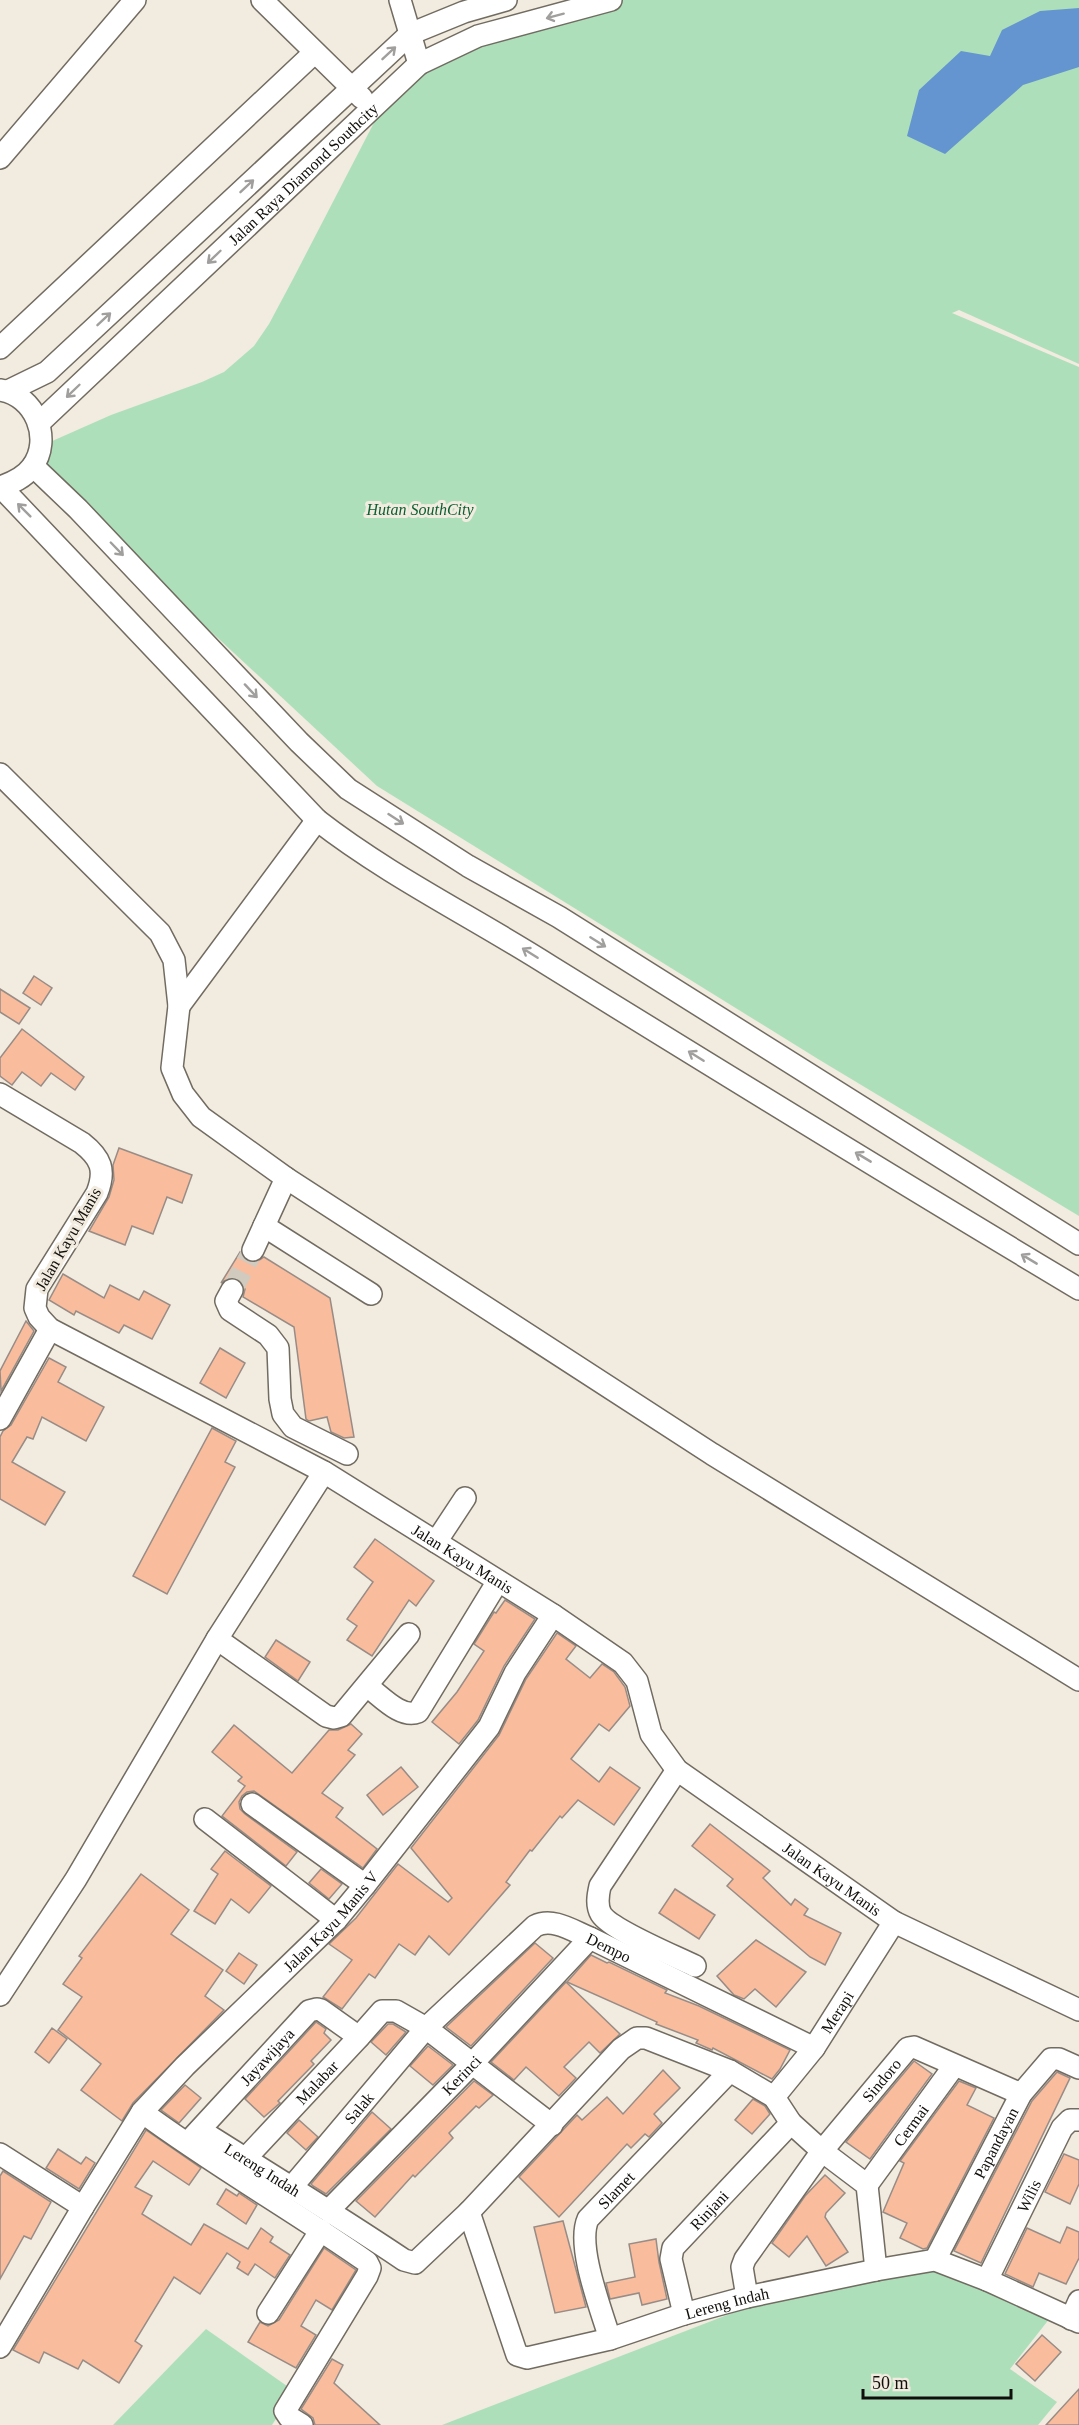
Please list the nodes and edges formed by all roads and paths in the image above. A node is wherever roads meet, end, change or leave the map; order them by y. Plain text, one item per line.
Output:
1 (135, 0) edge
2 (262, 0) edge
3 (400, 0) edge
4 (506, 0) edge
5 (611, 0) edge
6 (410, 34) junction
7 (314, 53) junction
8 (419, 64) junction
9 (352, 88) junction
10 (371, 107) junction
11 (0, 158) edge
12 (0, 348) edge
13 (4, 391) edge
14 (39, 423) junction
15 (33, 466) junction
16 (0, 487) edge
17 (0, 774) edge
18 (316, 820) junction
19 (179, 1006) junction
20 (0, 1094) edge
21 (286, 1178) junction
22 (264, 1226) junction
23 (1079, 1244) edge
24 (253, 1250) tunnel mouth
25 (1079, 1289) edge
26 (232, 1290) tunnel mouth
27 (371, 1294) dead end
28 (50, 1329) junction
29 (0, 1419) edge
30 (347, 1454) dead end
31 (324, 1472) junction
32 (465, 1498) dead end
33 (436, 1542) junction
34 (498, 1581) junction
35 (553, 1615) junction
36 (409, 1634) dead end
37 (217, 1639) junction
38 (1079, 1680) edge
39 (367, 1686) junction
40 (677, 1770) junction
41 (252, 1804) dead end
42 (205, 1819) dead end
43 (364, 1885) junction
44 (336, 1920) junction
45 (894, 1922) junction
46 (590, 1938) junction
47 (695, 1966) dead end
48 (0, 1995) edge
49 (1079, 2010) edge
50 (426, 2028) junction
51 (359, 2037) junction
52 (814, 2048) junction
53 (471, 2065) junction
54 (954, 2066) junction
55 (1079, 2068) edge
56 (730, 2072) junction
57 (1021, 2094) junction
58 (774, 2097) junction
59 (142, 2112) junction
60 (1079, 2120) edge
61 (791, 2123) junction
62 (552, 2125) junction
63 (193, 2137) junction
64 (822, 2151) junction
65 (0, 2154) edge
66 (245, 2159) junction
67 (867, 2185) junction
68 (291, 2188) junction
69 (83, 2207) junction
70 (329, 2210) junction
71 (469, 2212) junction
72 (321, 2230) junction
73 (935, 2260) junction
74 (876, 2270) junction
75 (987, 2280) junction
76 (747, 2297) junction
77 (268, 2313) dead end
78 (684, 2314) junction
79 (1076, 2314) edge
80 (610, 2339) junction
81 (1, 2344) edge
82 (302, 2425) edge

1 - 11 street
2 - 7 street
3 - 6 street
4 - 6 street, Jalan Raya Diamond Southcity
5 -> 8 street, Jalan Raya Diamond Southcity
6 - 8 street
9 -> 6 street, Jalan Raya Diamond Southcity
7 - 9 street
7 - 12 street
8 - 10 street, Jalan Raya Diamond Southcity
9 - 10 street
13 -> 9 street, Jalan Raya Diamond Southcity
10 -> 14 street, Jalan Raya Diamond Southcity
13 - 14 street
14 - 15 street
15 - 16 street
15 -> 23 street
18 -> 16 street
17 - 19 street
18 - 19 street
25 -> 18 street
19 - 21 street
20 - 28 street, Jalan Kayu Manis
21 - 22 street
21 - 38 street
22 - 24 street
22 - 27 street
26 - 30 street
28 - 29 street
28 - 31 street, Jalan Kayu Manis
31 - 33 street, Jalan Kayu Manis
31 - 37 street
32 - 33 street
33 - 34 street, Jalan Kayu Manis
34 - 35 street, Jalan Kayu Manis
34 - 39 street
35 - 40 street, Jalan Kayu Manis
35 - 43 street, Jalan Kayu Manis V
36 - 39 street
37 - 39 street
37 - 48 street
40 - 45 street, Jalan Kayu Manis
40 - 47 street
41 - 43 street
42 - 44 street
43 - 44 street, Jalan Kayu Manis V
44 - 59 street, Jalan Kayu Manis V
45 - 49 street, Jalan Kayu Manis
45 - 52 street, Merapi
46 - 50 street, Dempo
46 - 52 street, Dempo
46 - 53 street, Kerinci
50 - 51 street, Malabar
50 - 53 street
50 - 68 street, Salak
51 - 63 street, Jayawijaya
51 - 66 street, Malabar
52 - 58 street, Merapi
53 - 62 street
53 - 70 street, Kerinci
54 - 57 street, Sindoro
54 - 64 street, Sindoro
54 - 67 street, Cermai
55 - 57 street, Papandayan
56 - 58 street, Lereng Indah
56 - 62 street, Lereng Indah
56 - 80 street, Slamet
57 - 73 street, Papandayan
58 - 61 street
59 - 63 street
59 - 69 street, Jalan Kayu Manis V
60 - 75 street, Wilis
61 - 64 street
61 - 78 street, Rinjani
62 - 71 street, Lereng Indah
63 - 66 street, Lereng Indah
63 - 72 street
64 - 67 street
64 - 76 street
65 - 69 street
66 - 68 street, Lereng Indah
67 - 74 street
68 - 70 street, Lereng Indah
69 - 81 street, Jalan Kayu Manis V
70 - 71 street, Lereng Indah
71 - 80 street, Lereng Indah
72 - 77 street
72 - 82 street
73 - 74 street, Lereng Indah
73 - 75 street
74 - 76 street, Lereng Indah
75 - 79 street
76 - 78 street, Lereng Indah
78 - 80 street, Lereng Indah

